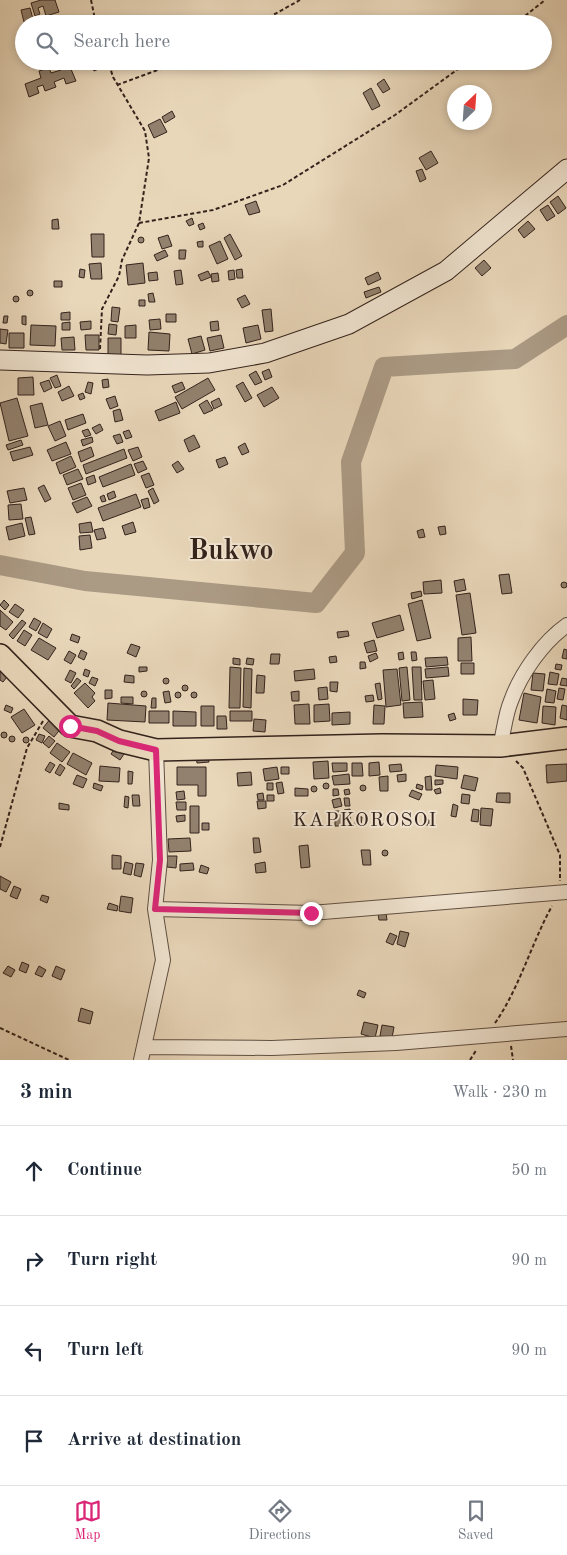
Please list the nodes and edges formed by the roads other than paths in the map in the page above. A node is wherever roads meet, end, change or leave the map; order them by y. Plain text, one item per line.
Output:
1 (567, 169) edge
2 (0, 360) edge
3 (567, 625) edge
4 (0, 655) edge
5 (567, 738) edge
6 (500, 746) junction
7 (156, 750) junction
8 (563, 892) edge
9 (155, 909) junction
10 (567, 1029) edge
11 (142, 1053) edge

1 - 2 main road
3 - 6 street
4 - 7 main road
5 - 6 main road
6 - 7 main road
7 - 9 street
8 - 9 street
9 - 11 street
10 - 11 street

